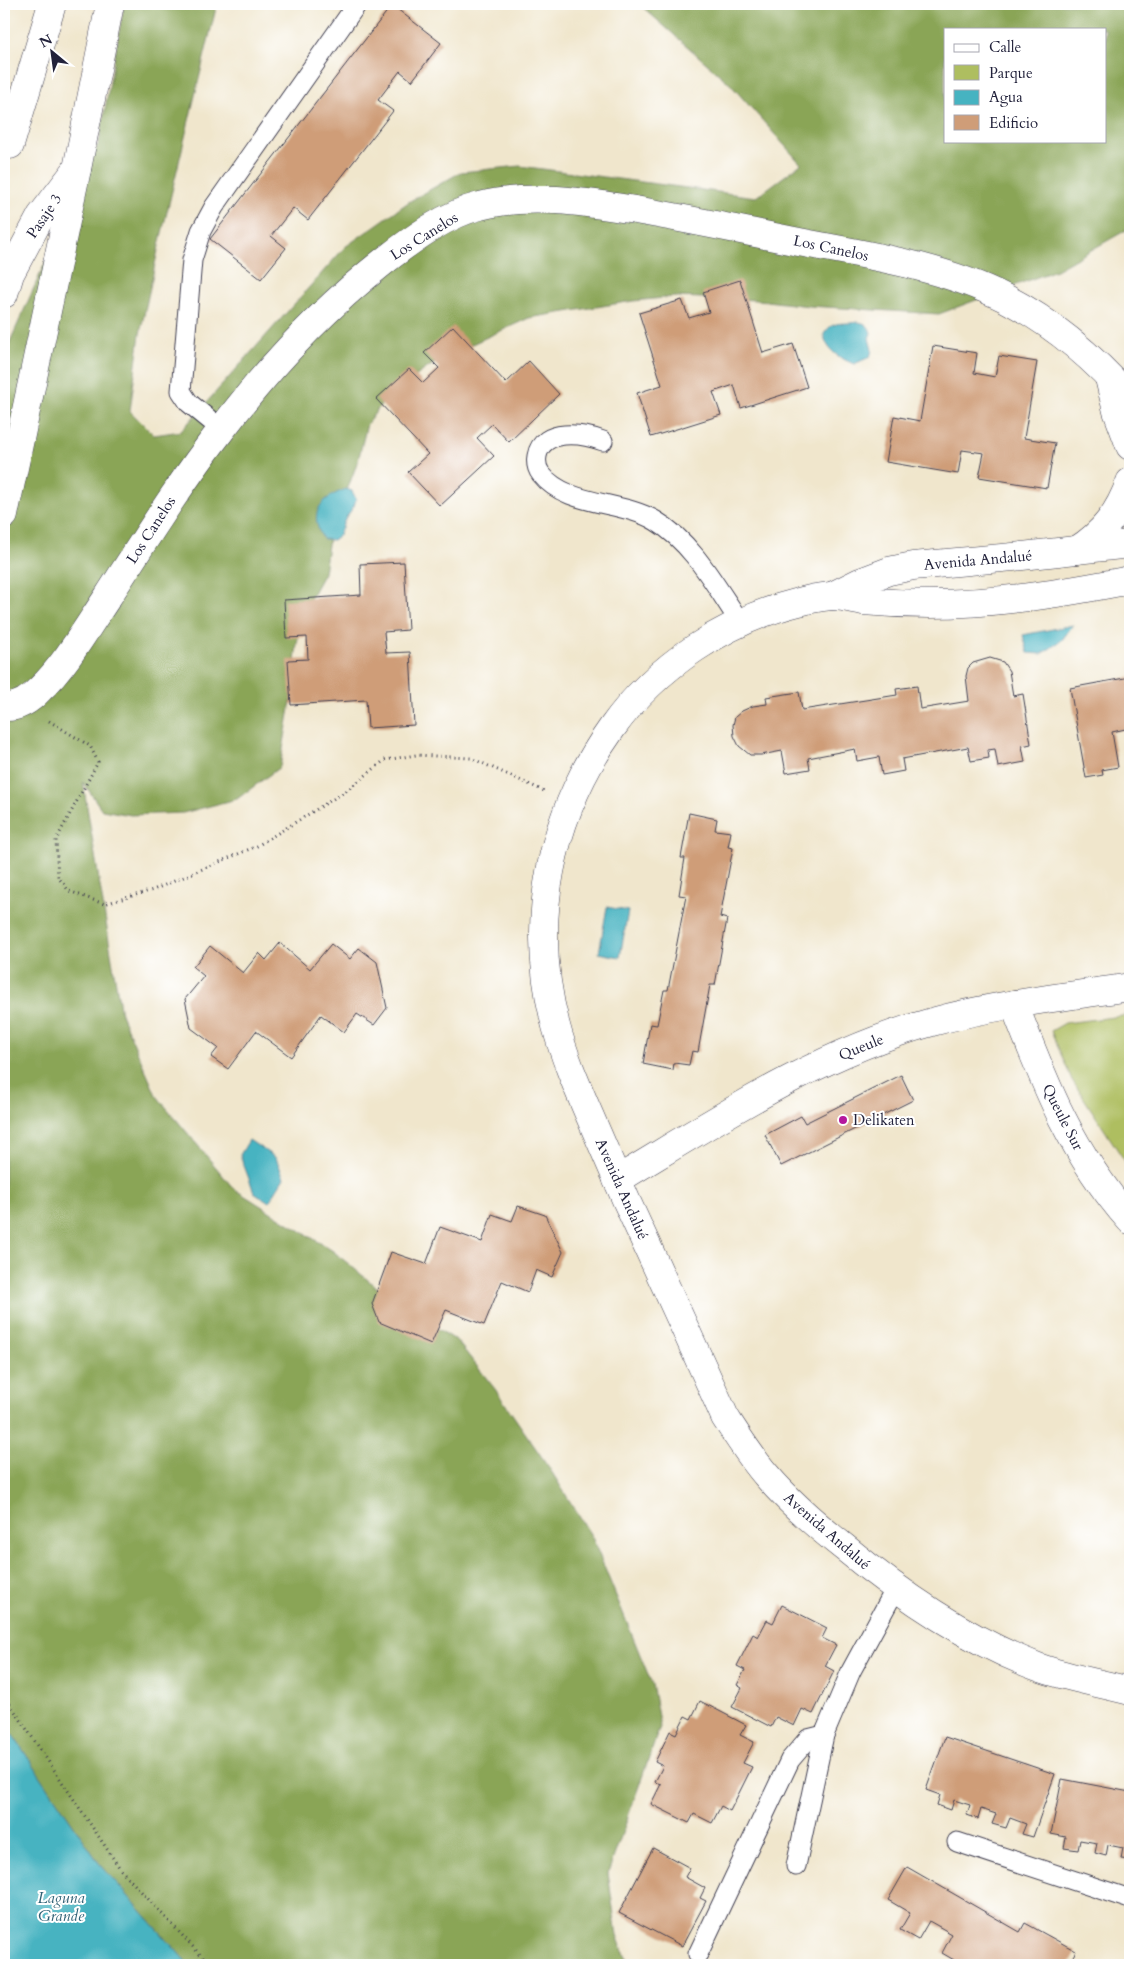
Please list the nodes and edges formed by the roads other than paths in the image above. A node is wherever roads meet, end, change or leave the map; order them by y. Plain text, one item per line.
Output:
1 (52, 4) edge
2 (110, 4) edge
3 (357, 4) edge
4 (10, 145) dead end
5 (78, 170) junction
6 (4, 294) edge
7 (1109, 376) junction
8 (1130, 399) edge
9 (221, 429) junction
10 (603, 441) dead end
11 (1130, 446) edge
12 (1130, 482) edge
13 (4, 516) edge
14 (1130, 544) edge
15 (1076, 550) junction
16 (1130, 580) edge
17 (832, 596) junction
18 (740, 622) junction
19 (12, 706) edge
20 (1130, 987) edge
21 (1014, 1004) junction
22 (618, 1180) junction
23 (1130, 1220) edge
24 (896, 1588) junction
25 (1130, 1692) edge
26 (824, 1734) junction
27 (957, 1842) dead end
28 (796, 1866) dead end
29 (1130, 1898) edge
30 (698, 1954) dead end

1 - 4 street
2 - 5 street
3 - 9 lane
5 - 6 street, Pasaje 3
5 - 13 street
7 - 8 street, Los Canelos
7 - 9 street, Los Canelos
7 - 11 street
9 - 19 street, Los Canelos
10 - 18 lane
12 - 15 street
14 - 15 street, Avenida Andalué
15 - 17 street, Avenida Andalué
16 - 17 street, Avenida Andalué
17 - 18 street, Avenida Andalué
18 - 22 street, Avenida Andalué
20 - 21 street, Queule
21 - 22 street, Queule
21 - 23 street, Queule Sur
22 - 24 street, Avenida Andalué
24 - 25 street, Avenida Andalué
24 - 26 lane
26 - 28 lane
26 - 30 lane
27 - 29 lane

